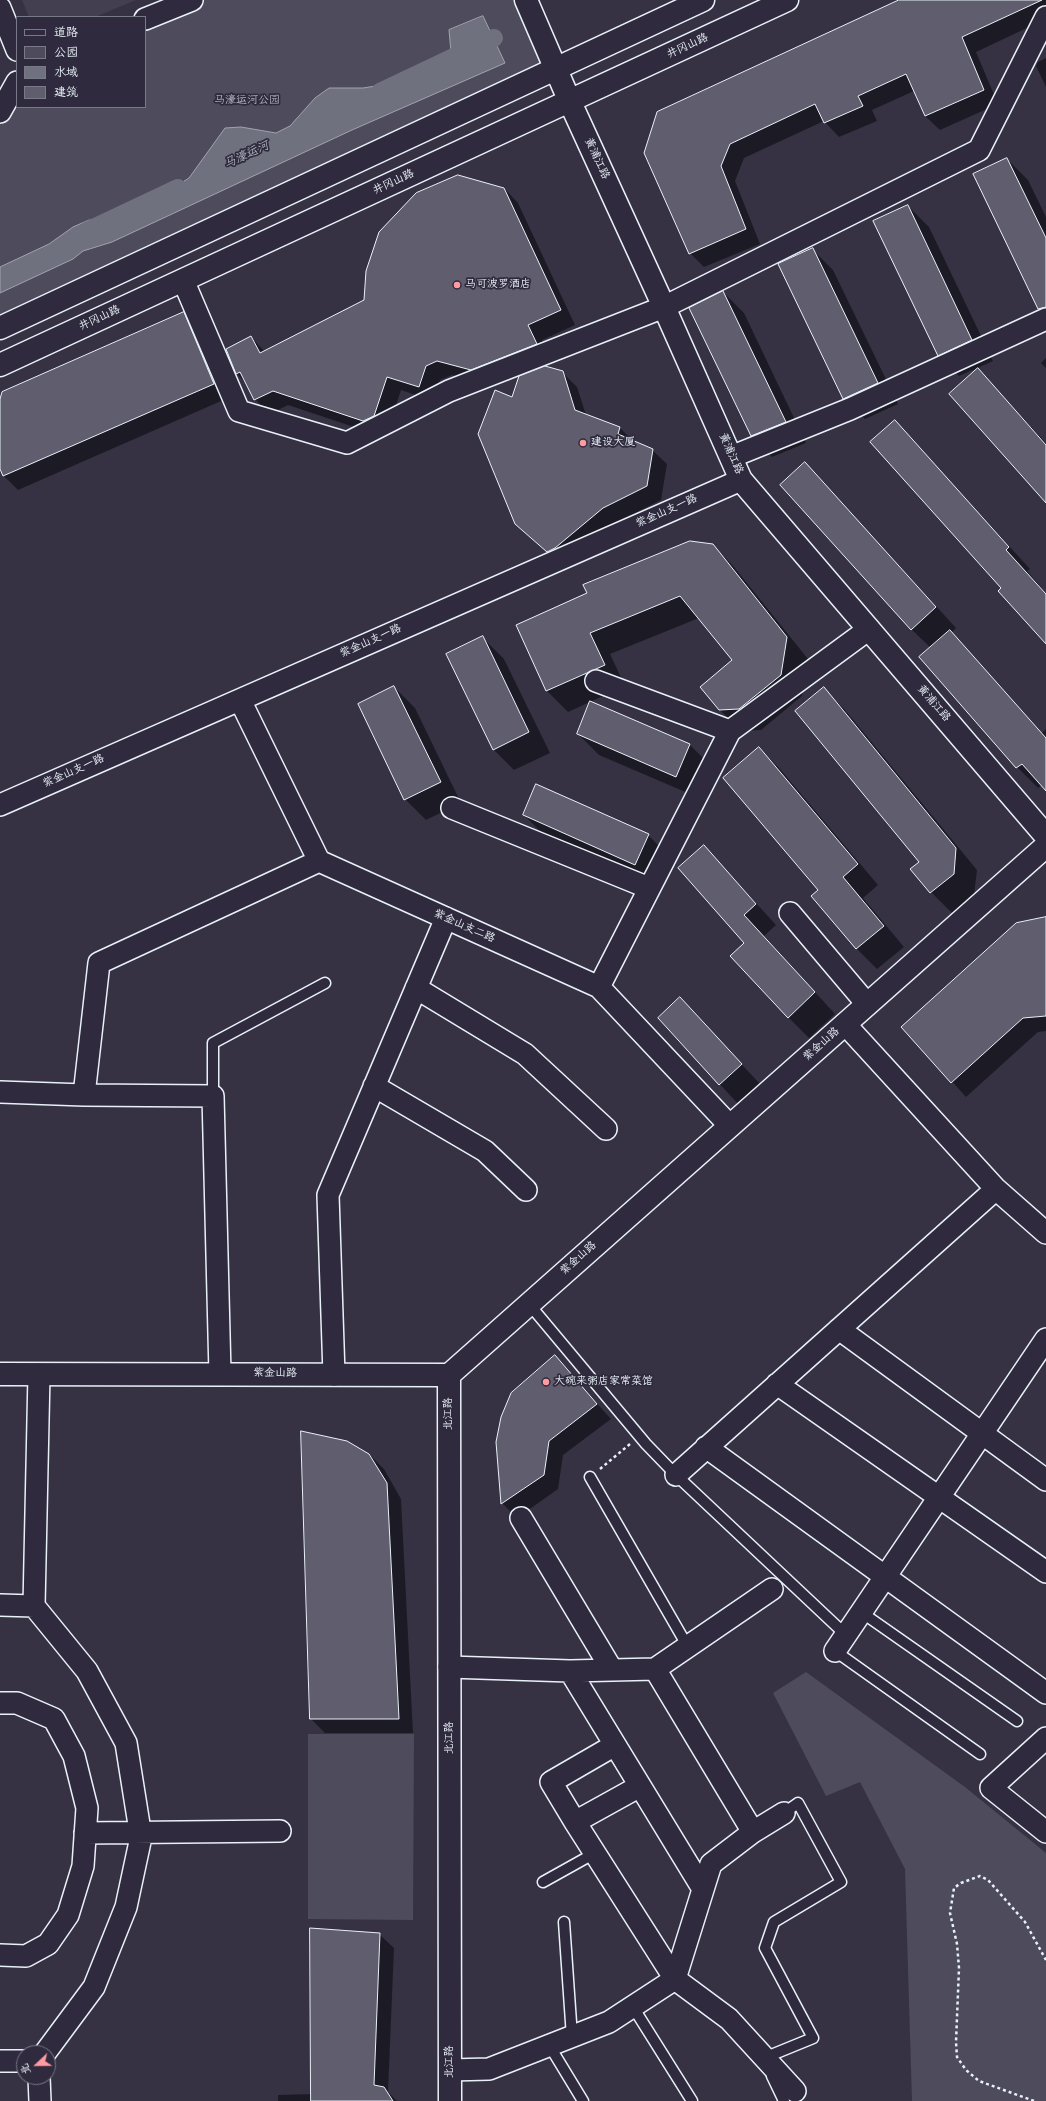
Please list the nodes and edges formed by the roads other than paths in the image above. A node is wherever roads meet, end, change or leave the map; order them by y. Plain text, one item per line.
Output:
1 (192, 0) edge
2 (526, 0) edge
3 (703, 0) edge
4 (787, 0) edge
5 (0, 8) edge
6 (1046, 17) edge
7 (146, 19) edge
8 (16, 48) edge
9 (555, 69) junction
10 (16, 84) edge
11 (570, 102) junction
12 (0, 112) edge
13 (183, 280) junction
14 (664, 307) junction
15 (1046, 319) edge
16 (0, 328) edge
17 (0, 365) edge
18 (731, 457) junction
19 (741, 480) junction
20 (869, 629) junction
21 (596, 681) dead end
22 (240, 700) junction
23 (730, 731) junction
24 (0, 805) edge
25 (452, 808) dead end
26 (1046, 836) edge
27 (1046, 846) edge
28 (319, 861) junction
29 (649, 888) junction
30 (790, 913) dead end
31 (446, 918) junction
32 (325, 983) dead end
33 (599, 987) junction
34 (416, 988) junction
35 (867, 1004) junction
36 (845, 1024) junction
37 (374, 1086) junction
38 (0, 1092) edge
39 (84, 1095) junction
40 (213, 1096) junction
41 (730, 1126) junction
42 (606, 1129) dead end
43 (996, 1189) junction
44 (526, 1190) dead end
45 (1046, 1233) edge
46 (529, 1304) junction
47 (839, 1329) junction
48 (1046, 1339) edge
49 (0, 1374) edge
50 (39, 1374) junction
51 (220, 1374) junction
52 (334, 1375) junction
53 (449, 1375) junction
54 (777, 1384) junction
55 (982, 1433) junction
56 (706, 1447) junction
57 (676, 1475) junction
58 (590, 1477) road end
59 (1046, 1480) edge
60 (939, 1496) junction
61 (521, 1518) dead end
62 (1046, 1572) edge
63 (885, 1577) junction
64 (772, 1589) dead end
65 (0, 1605) edge
66 (34, 1606) junction
67 (861, 1612) junction
68 (840, 1643) junction
69 (688, 1647) junction
70 (449, 1667) junction
71 (612, 1670) junction
72 (655, 1670) junction
73 (570, 1671) junction
74 (1046, 1693) edge
75 (0, 1703) edge
76 (1017, 1721) dead end
77 (1046, 1738) edge
78 (615, 1745) junction
79 (980, 1754) dead end
80 (640, 1786) junction
81 (784, 1813) joint
82 (575, 1822) junction
83 (280, 1831) dead end
84 (753, 1832) junction
85 (1046, 1832) edge
86 (85, 1833) junction
87 (595, 1853) junction
88 (543, 1882) dead end
89 (703, 1889) junction
90 (564, 1922) dead end
91 (0, 1955) edge
92 (675, 1979) junction
93 (633, 2007) junction
94 (572, 2036) junction
95 (51, 2045) edge
96 (549, 2045) junction
97 (764, 2057) junction
98 (0, 2061) edge
99 (16, 2061) edge
100 (450, 2070) junction
101 (39, 2085) edge
102 (789, 2096) edge
103 (40, 2101) edge
104 (450, 2101) edge
105 (583, 2101) edge
106 (692, 2101) edge

1 - 7 street
2 - 9 street, 黄浦江路
3 - 9 street
4 - 11 street, 井冈山路
5 - 8 street
6 - 14 street
9 - 11 street, 黄浦江路
9 - 16 street
10 - 12 street
11 - 13 street, 井冈山路
11 - 14 street, 黄浦江路
13 - 14 street
13 - 17 street, 井冈山路
14 - 18 street, 黄浦江路
15 - 18 street
18 - 19 street, 黄浦江路
19 - 20 street, 黄浦江路
19 - 22 street, 紫金山支一路
20 - 23 street
20 - 26 street, 黄浦江路
21 - 23 street
22 - 24 street, 紫金山支一路
22 - 28 street
23 - 29 street
25 - 29 street
27 - 35 street, 紫金山路
28 - 31 street, 紫金山支二路
28 - 39 street
29 - 33 street
30 - 35 street
31 - 33 street, 紫金山支二路
31 - 34 street
32 - 40 lane
33 - 41 street, 紫金山支二路
34 - 37 street
34 - 42 street
35 - 36 street, 紫金山路
36 - 41 street, 紫金山路
36 - 43 street
37 - 44 street
37 - 52 street
38 - 39 street
39 - 40 street
40 - 51 street
41 - 46 street, 紫金山路
43 - 45 street
43 - 47 street
46 - 53 street, 紫金山路
46 - 57 lane
47 - 54 street
47 - 55 street
48 - 55 street
49 - 50 street, 紫金山路
50 - 51 street, 紫金山路
50 - 66 street
51 - 52 street, 紫金山路
52 - 53 street, 紫金山路
53 - 70 street, 北江路
54 - 56 street
54 - 60 street
55 - 59 street
55 - 60 street
56 - 57 street
56 - 63 street
57 - 68 lane
58 - 69 lane
60 - 62 street
60 - 63 street
61 - 71 street
63 - 67 street
63 - 74 street
64 - 69 street
65 - 66 street
66 - 95 street
67 - 68 street
67 - 76 lane
68 - 79 lane
69 - 72 street
70 - 73 street
70 - 100 street, 北江路
71 - 72 street
71 - 73 street
72 - 84 street
73 - 78 street
75 - 86 street
77 - 85 street
78 - 80 street
78 - 82 street
80 - 82 street
80 - 89 street
81 - 84 street
81 - 97 lane
82 - 87 street
83 - 86 street
84 - 89 street
86 - 91 street
87 - 88 lane
87 - 92 street
89 - 92 street
90 - 94 lane
92 - 93 street
92 - 97 street
93 - 94 street
93 - 106 lane
94 - 96 street
96 - 100 street
96 - 105 lane
97 - 102 street
98 - 99 street
100 - 104 street, 北江路
101 - 103 street

